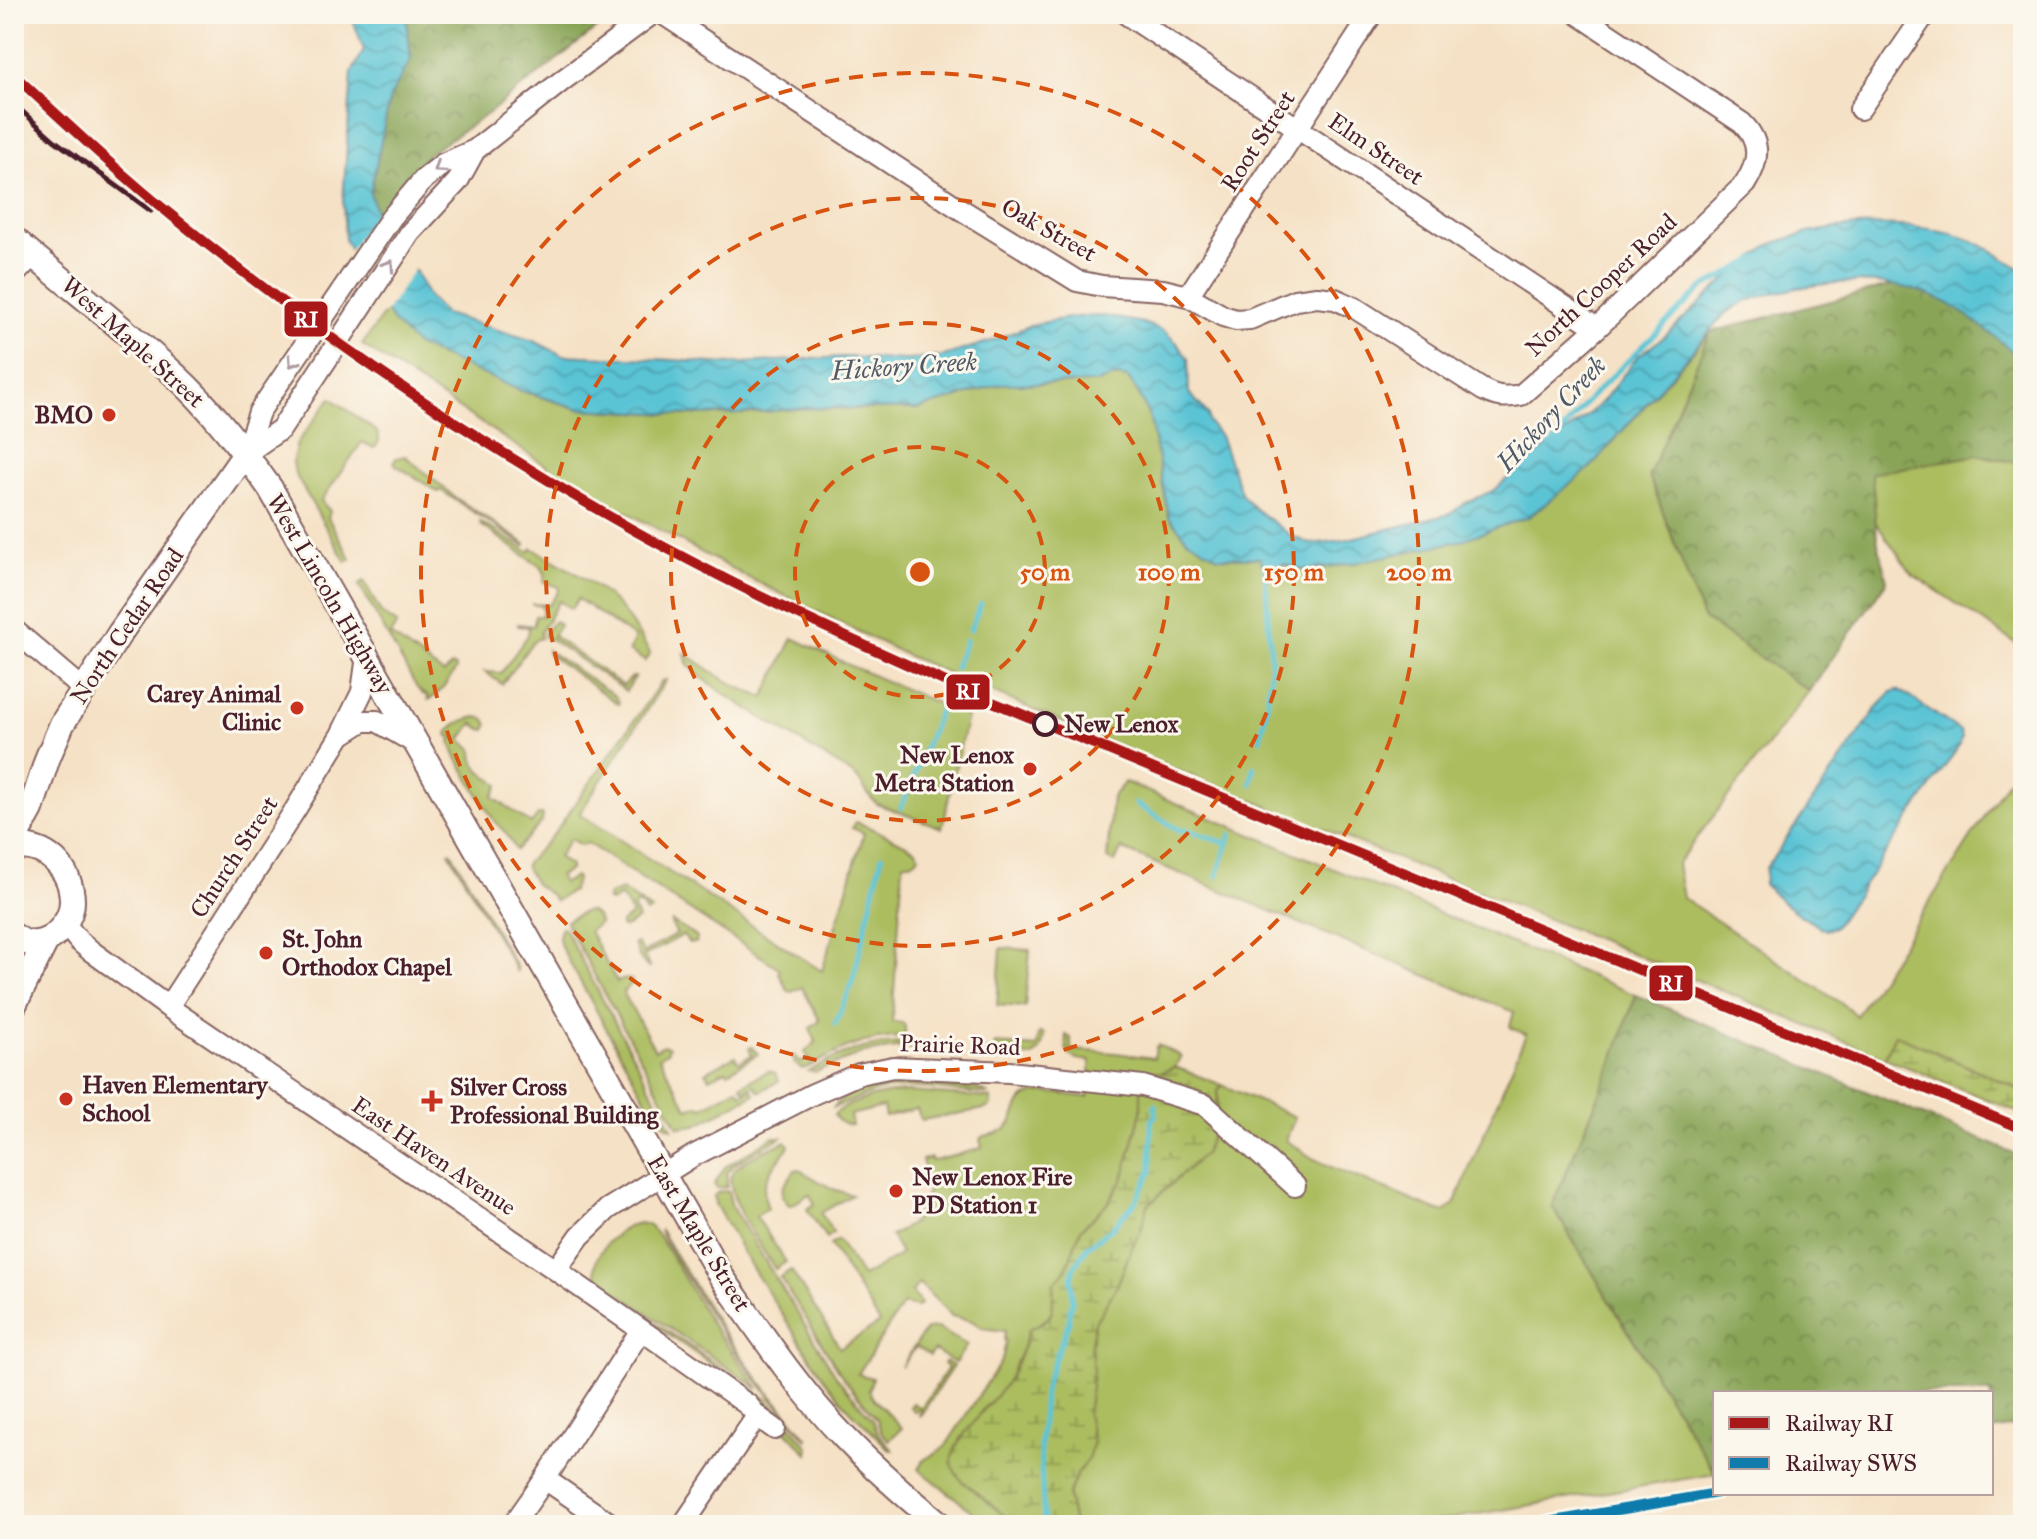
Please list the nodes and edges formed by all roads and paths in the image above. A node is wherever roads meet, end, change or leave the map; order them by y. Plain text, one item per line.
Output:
1 (652, 14) edge
2 (663, 14) edge
3 (1126, 14) edge
4 (1372, 14) edge
5 (1578, 14) edge
6 (1925, 14) edge
7 (1860, 109) dead end
8 (1298, 129) junction
9 (475, 150) junction
10 (14, 239) edge
11 (33, 255) junction
12 (14, 275) edge
13 (1188, 296) junction
14 (1597, 328) junction
15 (1483, 390) joint
16 (245, 454) junction
17 (14, 630) edge
18 (367, 656) junction
19 (83, 689) junction
20 (341, 735) junction
21 (414, 739) junction
22 (31, 809) junction
23 (14, 840) edge
24 (14, 848) edge
25 (47, 853) junction
26 (65, 924) junction
27 (14, 937) edge
28 (46, 941) junction
29 (19, 995) edge
30 (168, 1007) junction
31 (662, 1175) junction
32 (1295, 1186) dead end
33 (556, 1270) junction
34 (641, 1330) junction
35 (757, 1416) junction
36 (775, 1429) dead end
37 (545, 1479) junction
38 (513, 1525) edge
39 (612, 1525) edge
40 (683, 1525) edge
41 (941, 1525) edge

1 - 9 street, North Cedar Road
2 - 13 street, Oak Street
3 - 8 street, Elm Street
4 - 8 street, Root Street
5 - 14 street, North Cooper Road
6 - 7 street
8 - 13 street, Root Street
8 - 14 street, Elm Street
16 -> 9 street, North Cedar Road
9 -> 16 street, North Cedar Road
10 - 11 main road, West Maple Street
11 - 12 street
11 - 16 main road, West Maple Street
13 - 15 street, Oak Street
14 - 15 street, North Cooper Road
16 - 18 main road, West Lincoln Highway
16 - 19 main road, North Cedar Road
17 - 19 street
18 - 20 street, Church Street
18 - 21 main road, West Lincoln Highway
19 - 22 main road, North Cedar Road
20 - 21 street
20 - 30 street, Church Street
21 - 31 main road, East Maple Street
22 - 23 main road, North Cedar Road
22 - 25 main road
24 - 25 main road
25 - 26 main road
26 - 28 main road
26 - 30 street, East Haven Avenue
27 - 28 main road
27 - 29 main road
28 - 29 main road
30 - 33 street, East Haven Avenue
31 - 32 street, Prairie Road
31 - 33 street, Prairie Road
31 - 41 main road, East Maple Street
33 - 34 street, East Haven Avenue
34 - 35 street, East Haven Avenue
34 - 37 street
35 - 36 street, East Haven Avenue
35 - 40 street
37 - 38 street
37 - 39 street

